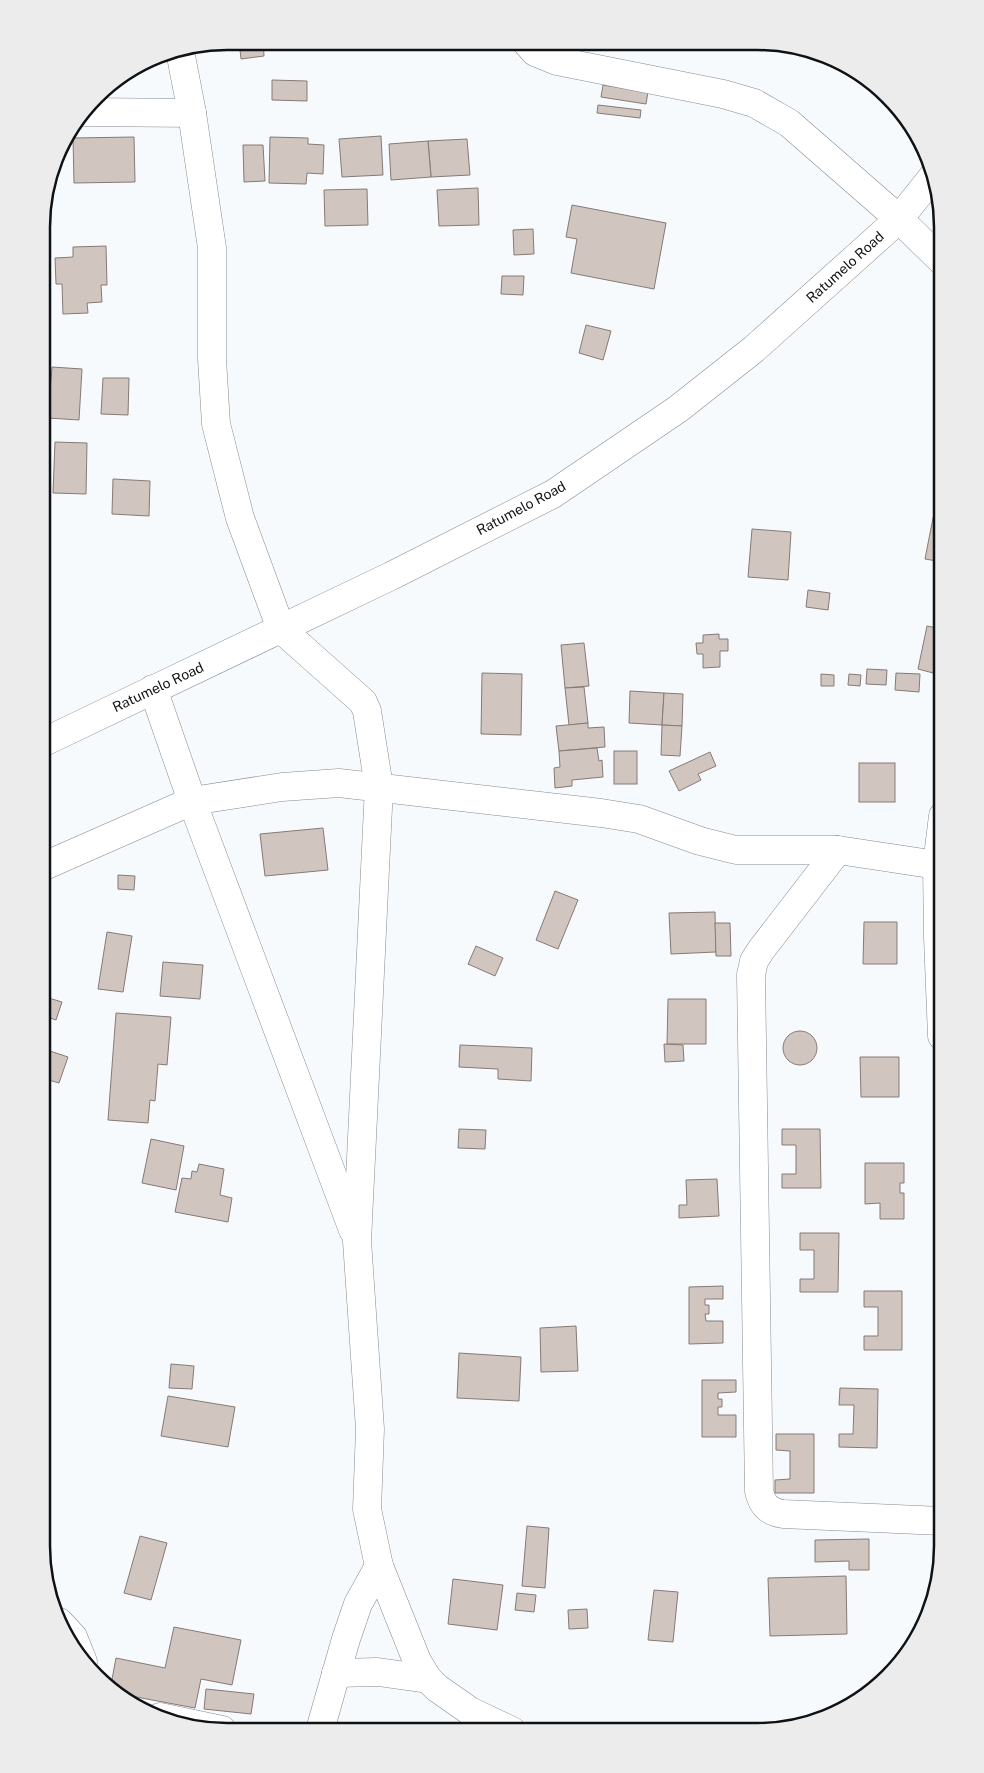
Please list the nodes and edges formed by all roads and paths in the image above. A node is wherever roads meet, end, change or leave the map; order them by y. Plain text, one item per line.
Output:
1 (533, 50) edge
2 (181, 56) edge
3 (92, 112) edge
4 (192, 113) junction
5 (928, 182) edge
6 (899, 219) junction
7 (934, 253) edge
8 (282, 629) junction
9 (152, 689) junction
10 (50, 739) edge
11 (379, 787) junction
12 (192, 801) junction
13 (838, 850) junction
14 (50, 863) edge
15 (934, 865) edge
16 (357, 1241) junction
17 (934, 1521) edge
18 (379, 1566) junction
19 (336, 1673) junction
20 (428, 1679) junction
21 (322, 1723) edge
22 (495, 1723) edge

1 - 6 street
2 - 4 street
3 - 4 street
4 - 8 street
5 - 6 street, Ratumelo Road
6 - 7 street
6 - 8 street, Ratumelo Road
8 - 9 street, Ratumelo Road
8 - 11 street
9 - 10 street, Ratumelo Road
9 - 12 street
11 - 12 street
11 - 13 street
11 - 16 street
12 - 14 street
12 - 16 street
13 - 15 street
13 - 17 street
16 - 18 street
18 - 19 street
18 - 20 street
19 - 20 street
19 - 21 street
20 - 22 street

